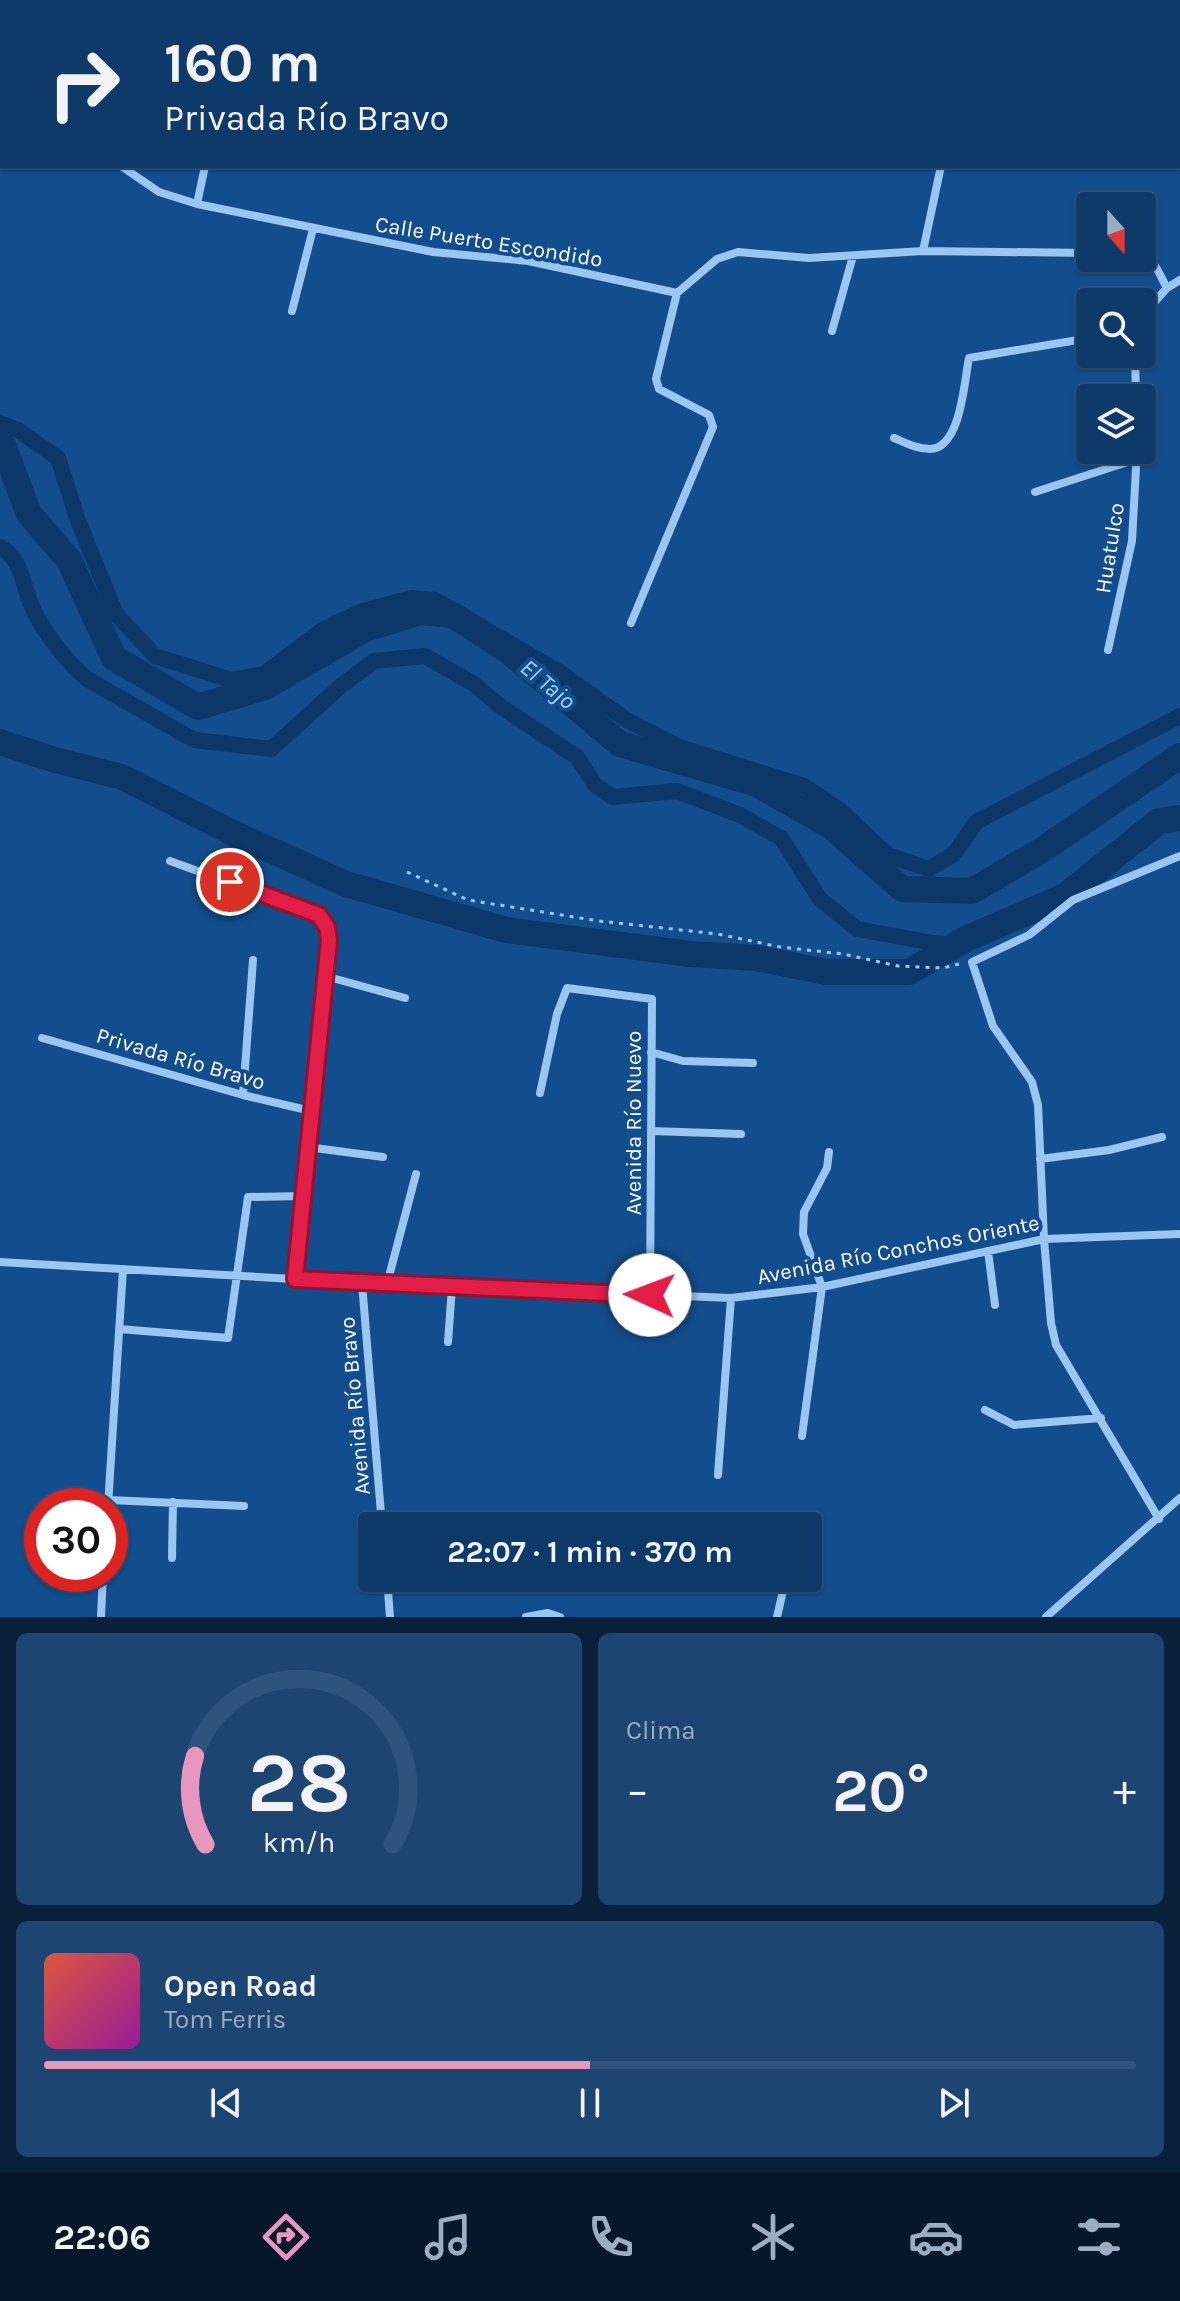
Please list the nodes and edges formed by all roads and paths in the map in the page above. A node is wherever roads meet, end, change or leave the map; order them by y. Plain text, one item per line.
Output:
1 (124, 168) edge
2 (205, 168) edge
3 (941, 168) edge
4 (197, 204) junction
5 (313, 229) junction
6 (923, 251) junction
7 (1076, 253) edge
8 (853, 256) junction
9 (1156, 266) edge
10 (1180, 280) edge
11 (1167, 288) junction
12 (677, 293) junction
13 (1156, 300) edge
14 (292, 311) dead end
15 (832, 331) dead end
16 (1076, 340) edge
17 (894, 438) dead end
18 (1110, 464) edge
19 (1136, 464) edge
20 (1035, 492) dead end
21 (631, 623) dead end
22 (1108, 650) dead end
23 (1180, 856) edge
24 (170, 861) dead end
25 (407, 872) dead end
26 (253, 960) dead end
27 (972, 962) junction
28 (325, 976) junction
29 (405, 998) dead end
30 (42, 1038) dead end
31 (651, 1052) junction
32 (753, 1063) dead end
33 (540, 1093) dead end
34 (243, 1095) junction
35 (311, 1111) junction
36 (651, 1131) junction
37 (741, 1134) dead end
38 (1162, 1137) dead end
39 (307, 1147) junction
40 (829, 1152) dead end
41 (383, 1157) dead end
42 (1040, 1159) junction
43 (416, 1174) dead end
44 (303, 1196) junction
45 (1180, 1234) edge
46 (1044, 1239) junction
47 (988, 1251) junction
48 (0, 1262) edge
49 (123, 1269) junction
50 (235, 1275) junction
51 (295, 1279) junction
52 (362, 1283) junction
53 (387, 1284) junction
54 (452, 1287) junction
55 (822, 1287) junction
56 (650, 1295) junction
57 (731, 1298) junction
58 (995, 1305) dead end
59 (120, 1329) junction
60 (448, 1342) dead end
61 (985, 1410) dead end
62 (1101, 1418) junction
63 (802, 1436) dead end
64 (718, 1475) dead end
65 (109, 1488) edge
66 (1180, 1498) edge
67 (173, 1502) junction
68 (128, 1503) edge
69 (244, 1506) dead end
70 (381, 1512) edge
71 (1159, 1519) junction
72 (172, 1558) dead end
73 (102, 1592) edge
74 (388, 1592) edge
75 (783, 1592) edge
76 (101, 1617) edge
77 (390, 1617) edge
78 (526, 1617) edge
79 (560, 1617) edge
80 (777, 1617) edge
81 (1046, 1617) edge

1 - 4 street, Calle Puerto Escondido
2 - 4 street
3 - 6 street
4 - 5 street, Calle Puerto Escondido
5 - 12 street, Calle Puerto Escondido
5 - 14 street
6 - 7 street
6 - 8 street
8 - 12 street
8 - 15 street
9 - 11 street
10 - 11 street
11 - 13 street
12 - 21 street
16 - 17 street
18 - 20 street
19 - 22 street, Huatulco
23 - 27 street
24 - 28 street
25 - 27 path
26 - 34 street
27 - 42 street
28 - 29 street
28 - 35 street
30 - 34 street, Privada Río Bravo
31 - 32 street
31 - 33 street, Avenida Río Nuevo
31 - 36 street, Avenida Río Nuevo
34 - 35 street, Privada Río Bravo
35 - 39 street
36 - 37 street
36 - 56 street, Avenida Río Nuevo
38 - 42 street
39 - 41 street
39 - 44 street
40 - 55 street
42 - 46 street
43 - 53 street
44 - 50 street
44 - 51 street
45 - 46 street, Avenida Río Conchos Oriente
46 - 47 street, Avenida Río Conchos Oriente
46 - 62 street
47 - 55 street, Avenida Río Conchos Oriente
47 - 58 street
48 - 49 street, Avenida Río Conchos Oriente
49 - 50 street, Avenida Río Conchos Oriente
49 - 59 street
50 - 51 street, Avenida Río Conchos Oriente
50 - 59 street
51 - 52 street, Avenida Río Conchos Oriente
52 - 53 street, Avenida Río Conchos Oriente
52 - 70 street, Avenida Río Bravo
53 - 54 street, Avenida Río Conchos Oriente
54 - 56 street, Avenida Río Conchos Oriente
54 - 60 street
55 - 57 street, Avenida Río Conchos Oriente
55 - 63 street
56 - 57 street, Avenida Río Conchos Oriente
57 - 64 street
59 - 65 street
61 - 62 street
62 - 71 street
66 - 71 street
67 - 68 street
67 - 69 street
67 - 72 street
71 - 81 street
73 - 76 street
74 - 77 street
75 - 80 street
78 - 79 street

